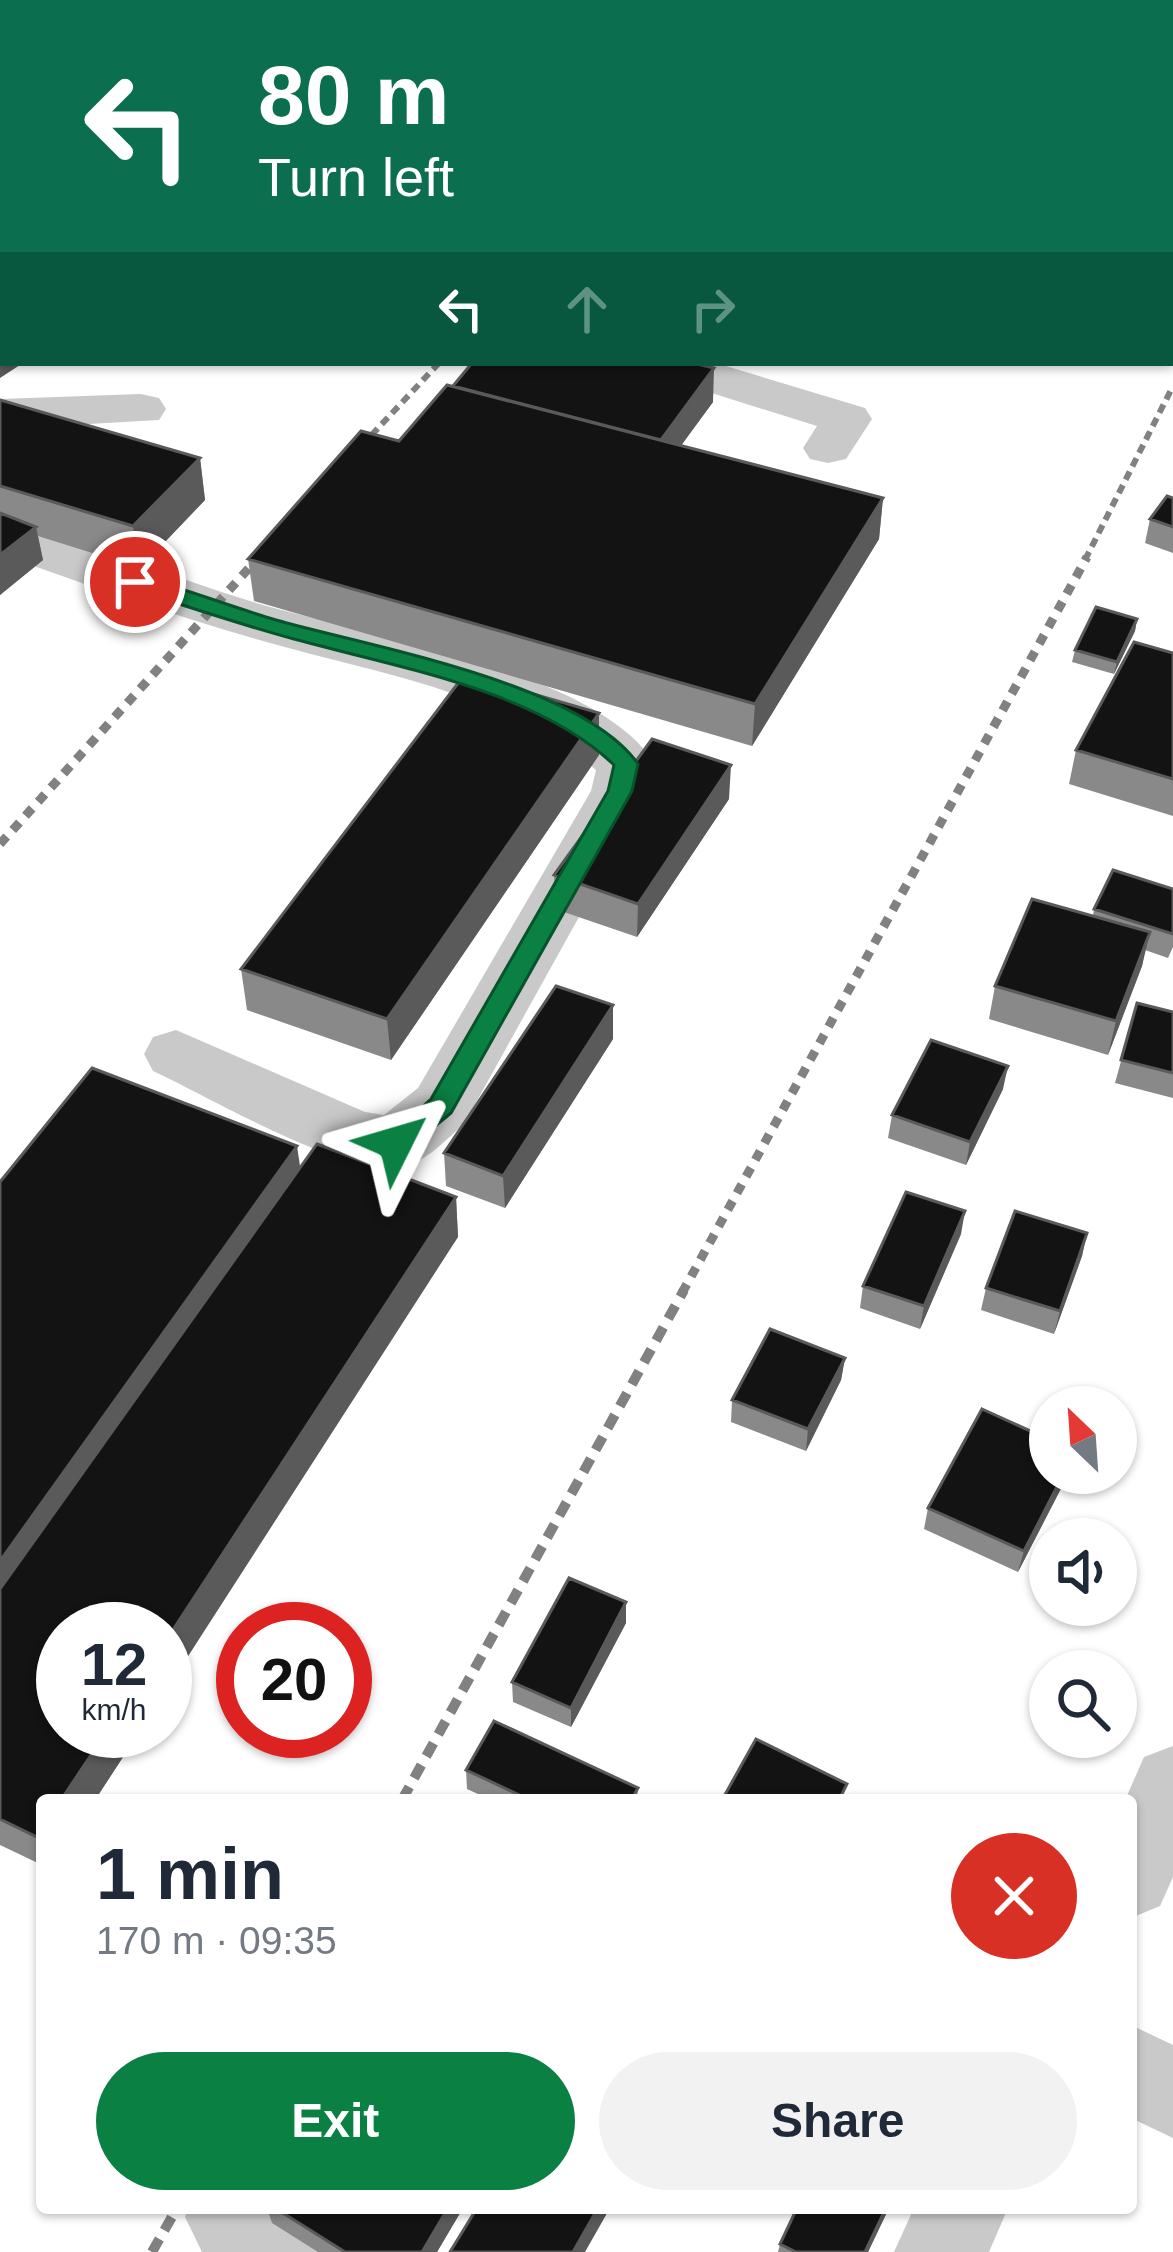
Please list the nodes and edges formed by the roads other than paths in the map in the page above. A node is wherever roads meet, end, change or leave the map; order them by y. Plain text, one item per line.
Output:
1 (674, 366) edge
2 (141, 409) dead end
3 (0, 414) edge
4 (828, 448) dead end
5 (0, 536) edge
6 (176, 1054) dead end
7 (1173, 1784) edge
8 (1137, 1865) edge
9 (1137, 2073) edge
10 (1173, 2094) edge
11 (960, 2214) edge
12 (940, 2252) edge

1 - 4 street
2 - 3 street
5 - 6 street
7 - 8 street
9 - 10 street
11 - 12 street

